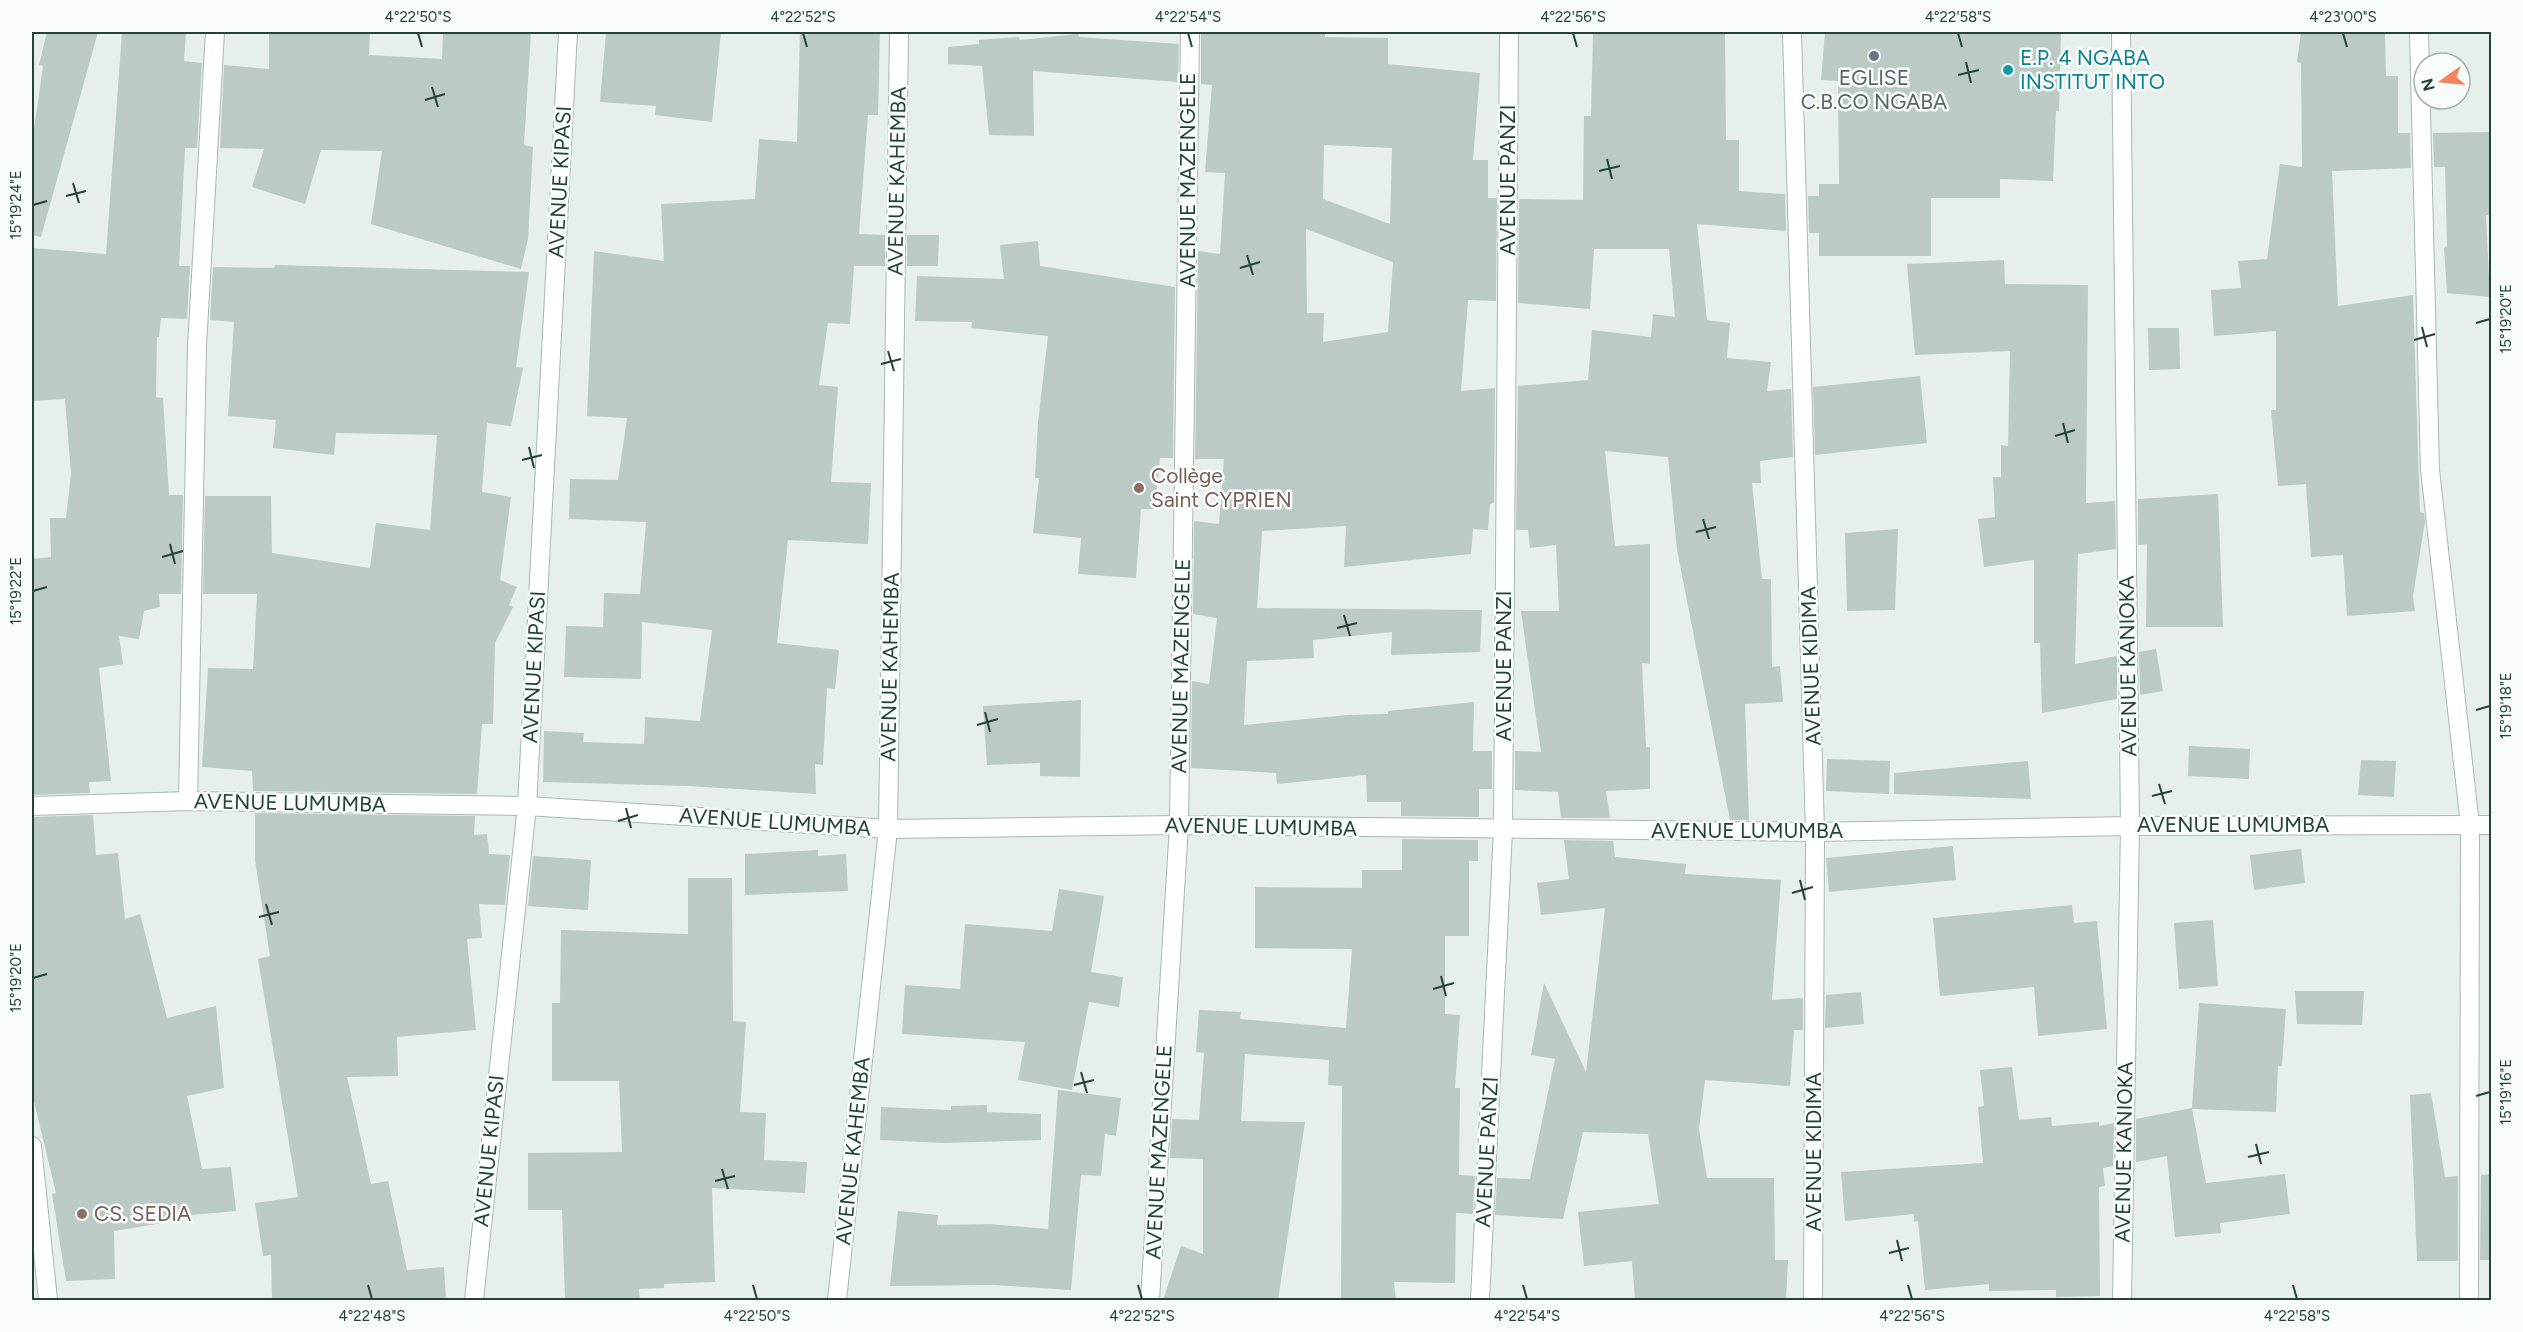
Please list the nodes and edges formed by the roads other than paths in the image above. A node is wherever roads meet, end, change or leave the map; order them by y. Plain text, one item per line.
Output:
1 (215, 32) edge
2 (568, 32) edge
3 (899, 32) edge
4 (1190, 32) edge
5 (1509, 32) edge
6 (1792, 32) edge
7 (2121, 32) edge
8 (2419, 32) edge
9 (188, 801) junction
10 (32, 806) edge
11 (527, 806) junction
12 (1179, 825) junction
13 (2470, 825) junction
14 (2492, 825) edge
15 (2130, 826) junction
16 (888, 829) junction
17 (1503, 830) junction
18 (1815, 832) junction
19 (32, 1146) edge
20 (48, 1300) edge
21 (474, 1300) edge
22 (837, 1300) edge
23 (1150, 1300) edge
24 (1480, 1300) edge
25 (1813, 1300) edge
26 (2122, 1300) edge
27 (2469, 1300) edge

1 - 9 street
2 - 11 street, AVENUE KIPASI
3 - 16 street, AVENUE KAHEMBA
4 - 12 street, AVENUE MAZENGELE
5 - 17 street, AVENUE PANZI
6 - 18 street, AVENUE KIDIMA
7 - 15 street, AVENUE KANIOKA
8 - 13 street
9 - 10 street, AVENUE LUMUMBA
9 - 11 street, AVENUE LUMUMBA
11 - 16 street, AVENUE LUMUMBA
11 - 21 street, AVENUE KIPASI
12 - 16 street, AVENUE LUMUMBA
12 - 17 street, AVENUE LUMUMBA
12 - 23 street, AVENUE MAZENGELE
13 - 14 street, AVENUE LUMUMBA
13 - 15 street, AVENUE LUMUMBA
13 - 27 street
15 - 18 street, AVENUE LUMUMBA
15 - 26 street, AVENUE KANIOKA
16 - 22 street, AVENUE KAHEMBA
17 - 18 street, AVENUE LUMUMBA
17 - 24 street, AVENUE PANZI
18 - 25 street, AVENUE KIDIMA
19 - 20 street

